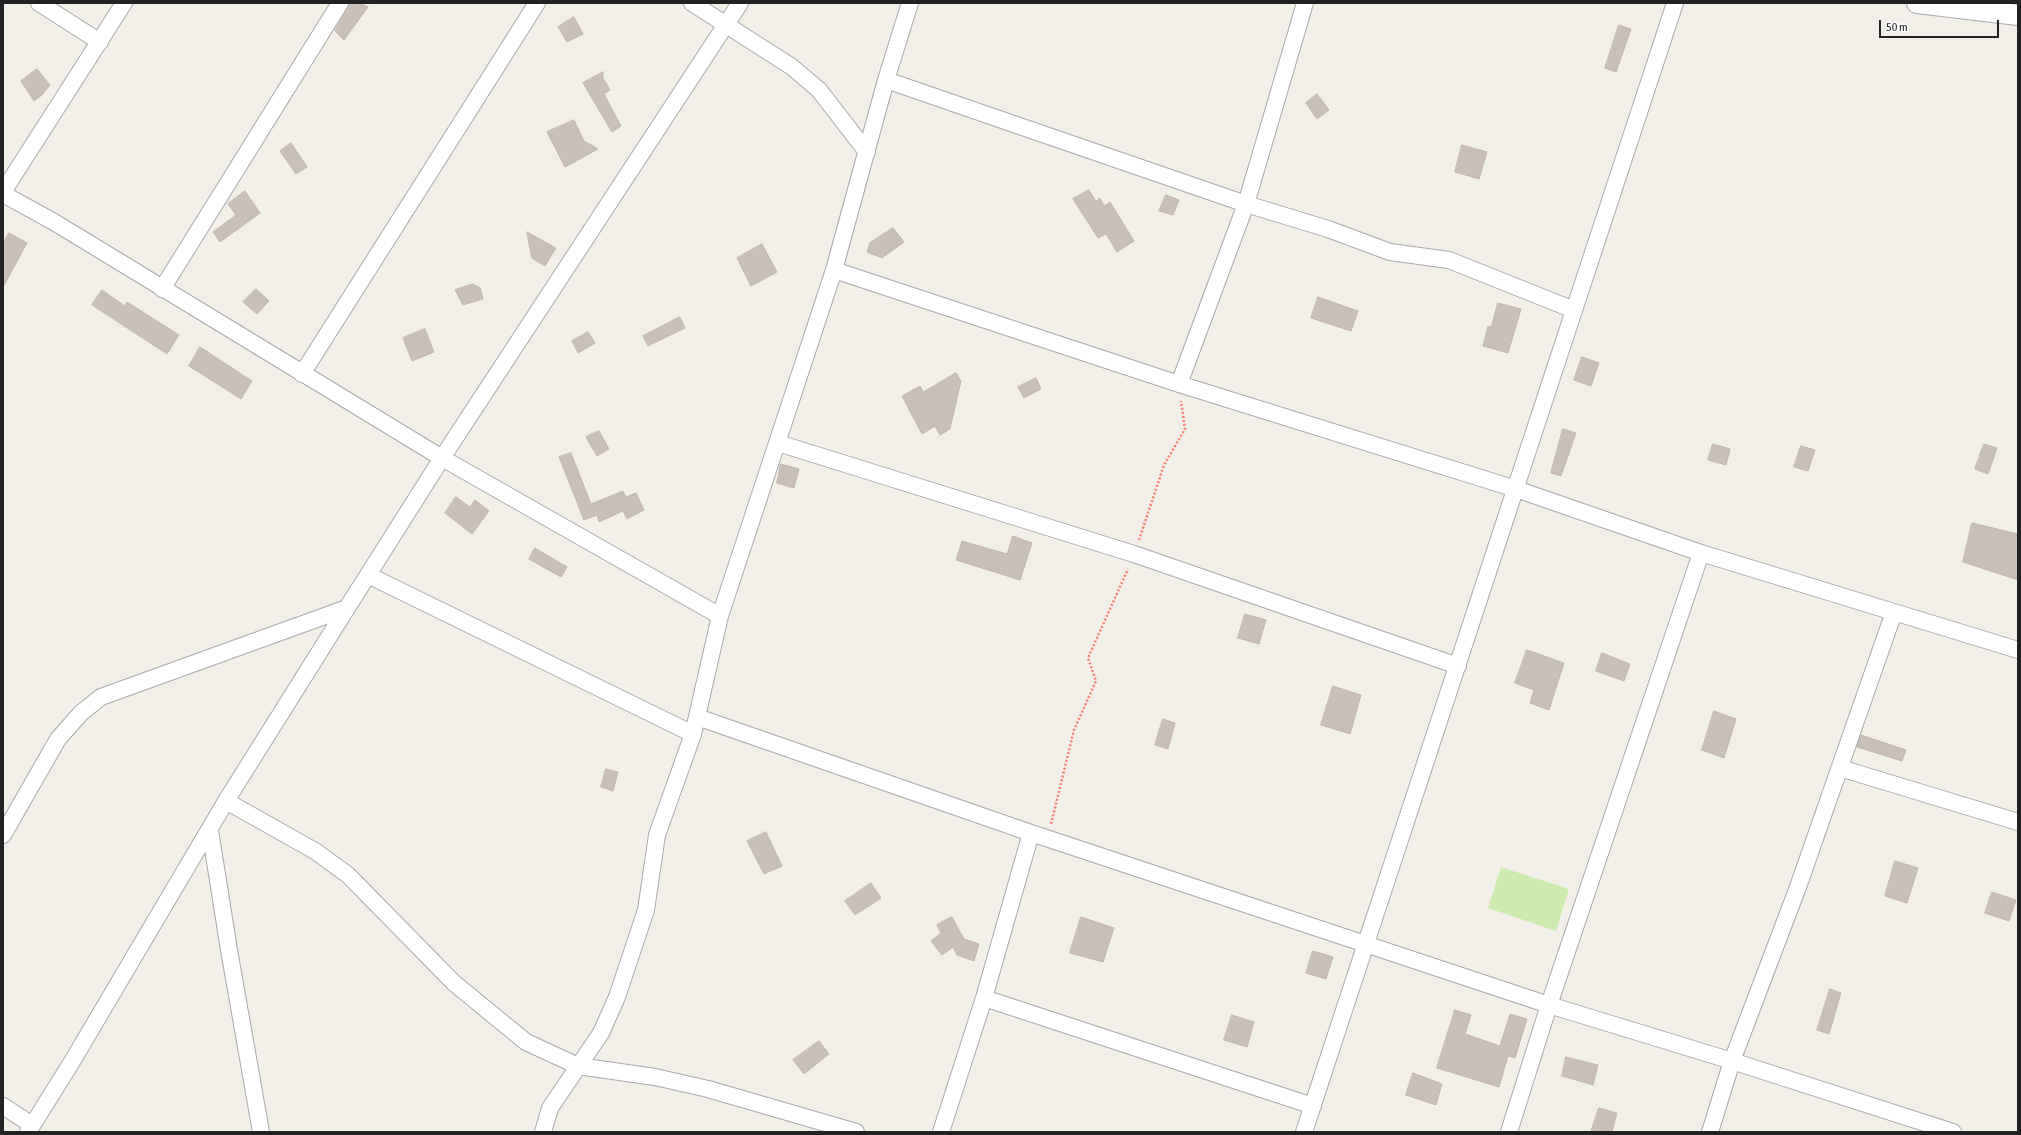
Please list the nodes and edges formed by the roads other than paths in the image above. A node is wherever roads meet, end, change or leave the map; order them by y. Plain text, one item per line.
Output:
1 (39, 3) edge
2 (124, 3) edge
3 (340, 3) edge
4 (537, 3) edge
5 (692, 3) edge
6 (740, 3) edge
7 (910, 3) edge
8 (1305, 3) edge
9 (1675, 3) edge
10 (1917, 3) edge
11 (2013, 11) edge
12 (727, 25) junction
13 (100, 42) junction
14 (886, 80) junction
15 (867, 152) junction
16 (3, 193) edge
17 (1246, 204) junction
18 (834, 270) junction
19 (162, 288) junction
20 (1574, 310) junction
21 (302, 374) junction
22 (1178, 384) junction
23 (778, 443) junction
24 (442, 458) junction
25 (1516, 489) junction
26 (1701, 552) junction
27 (368, 574) junction
28 (346, 608) junction
29 (1894, 612) junction
30 (720, 616) junction
31 (2018, 650) edge
32 (1458, 666) junction
33 (697, 717) junction
34 (693, 734) junction
35 (1840, 768) junction
36 (226, 801) junction
37 (2018, 822) edge
38 (210, 830) junction
39 (1031, 833) junction
40 (3, 835) edge
41 (1366, 944) junction
42 (984, 998) junction
43 (1549, 1005) junction
44 (1732, 1061) junction
45 (578, 1066) junction
46 (3, 1106) edge
47 (1313, 1106) junction
48 (30, 1129) edge
49 (261, 1132) edge
50 (543, 1132) edge
51 (856, 1132) edge
52 (941, 1132) edge
53 (1304, 1132) edge
54 (1509, 1132) edge
55 (1710, 1132) edge
56 (1953, 1132) edge

1 - 13 street
2 - 13 street
3 - 19 street
4 - 21 street
5 - 12 street
6 - 12 street
7 - 14 street
8 - 17 street
9 - 20 street
10 - 11 street
12 - 15 street
12 - 24 street
13 - 16 street
14 - 15 street
14 - 17 street
15 - 18 street
16 - 19 street
17 - 20 street
17 - 22 street
18 - 22 street
18 - 23 street
19 - 21 street
20 - 25 street
21 - 24 street
22 - 25 street
23 - 30 street
23 - 32 street
24 - 27 street
24 - 30 street
25 - 26 street
25 - 32 street
26 - 29 street
26 - 43 street
27 - 28 street
27 - 34 street
28 - 36 street
28 - 40 street
29 - 31 street
29 - 35 street
30 - 33 street
32 - 41 street
33 - 34 street
33 - 39 street
34 - 45 street
35 - 37 street
35 - 44 street
36 - 38 street
36 - 45 street
38 - 48 street
38 - 49 street
39 - 41 street
39 - 42 street
41 - 43 street
41 - 47 street
42 - 47 street
42 - 52 street
43 - 44 street
43 - 54 street
44 - 55 street
44 - 56 street
45 - 50 street
45 - 51 street
46 - 48 street
47 - 53 street

